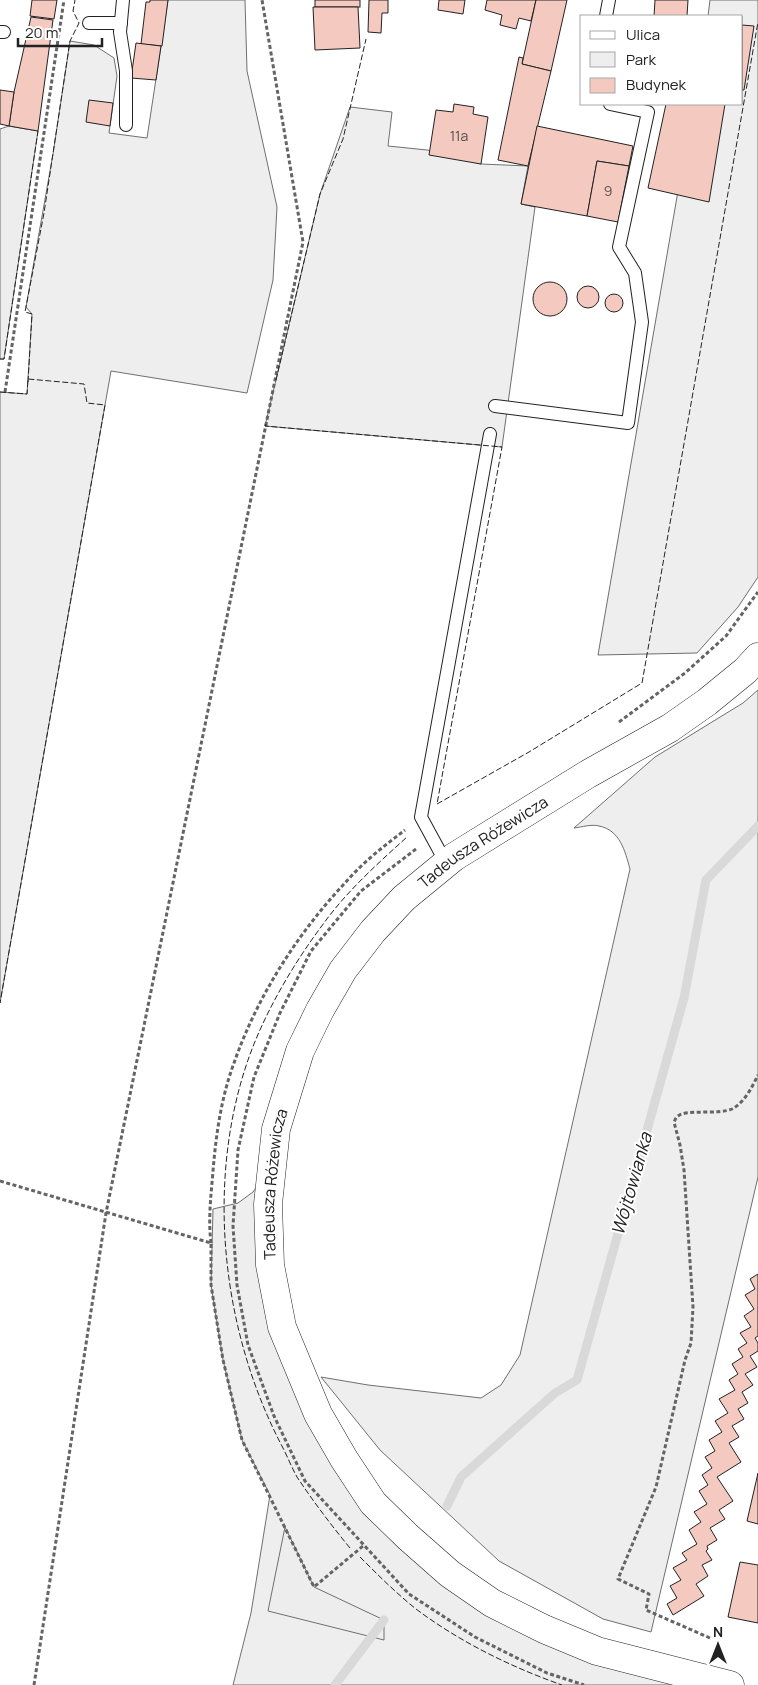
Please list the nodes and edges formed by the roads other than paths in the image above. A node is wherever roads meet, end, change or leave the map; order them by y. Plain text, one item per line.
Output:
1 (123, 0) edge
2 (609, 0) edge
3 (606, 15) edge
4 (121, 23) junction
5 (89, 24) dead end
6 (615, 105) edge
7 (126, 125) dead end
8 (495, 406) dead end
9 (490, 434) dead end
10 (758, 657) edge
11 (446, 863) junction
12 (730, 1685) edge

1 - 4 lane
2 - 3 lane
4 - 5 lane
4 - 7 lane
6 - 8 lane
9 - 11 lane
10 - 11 street, Tadeusza Różewicza
11 - 12 street, Tadeusza Różewicza

